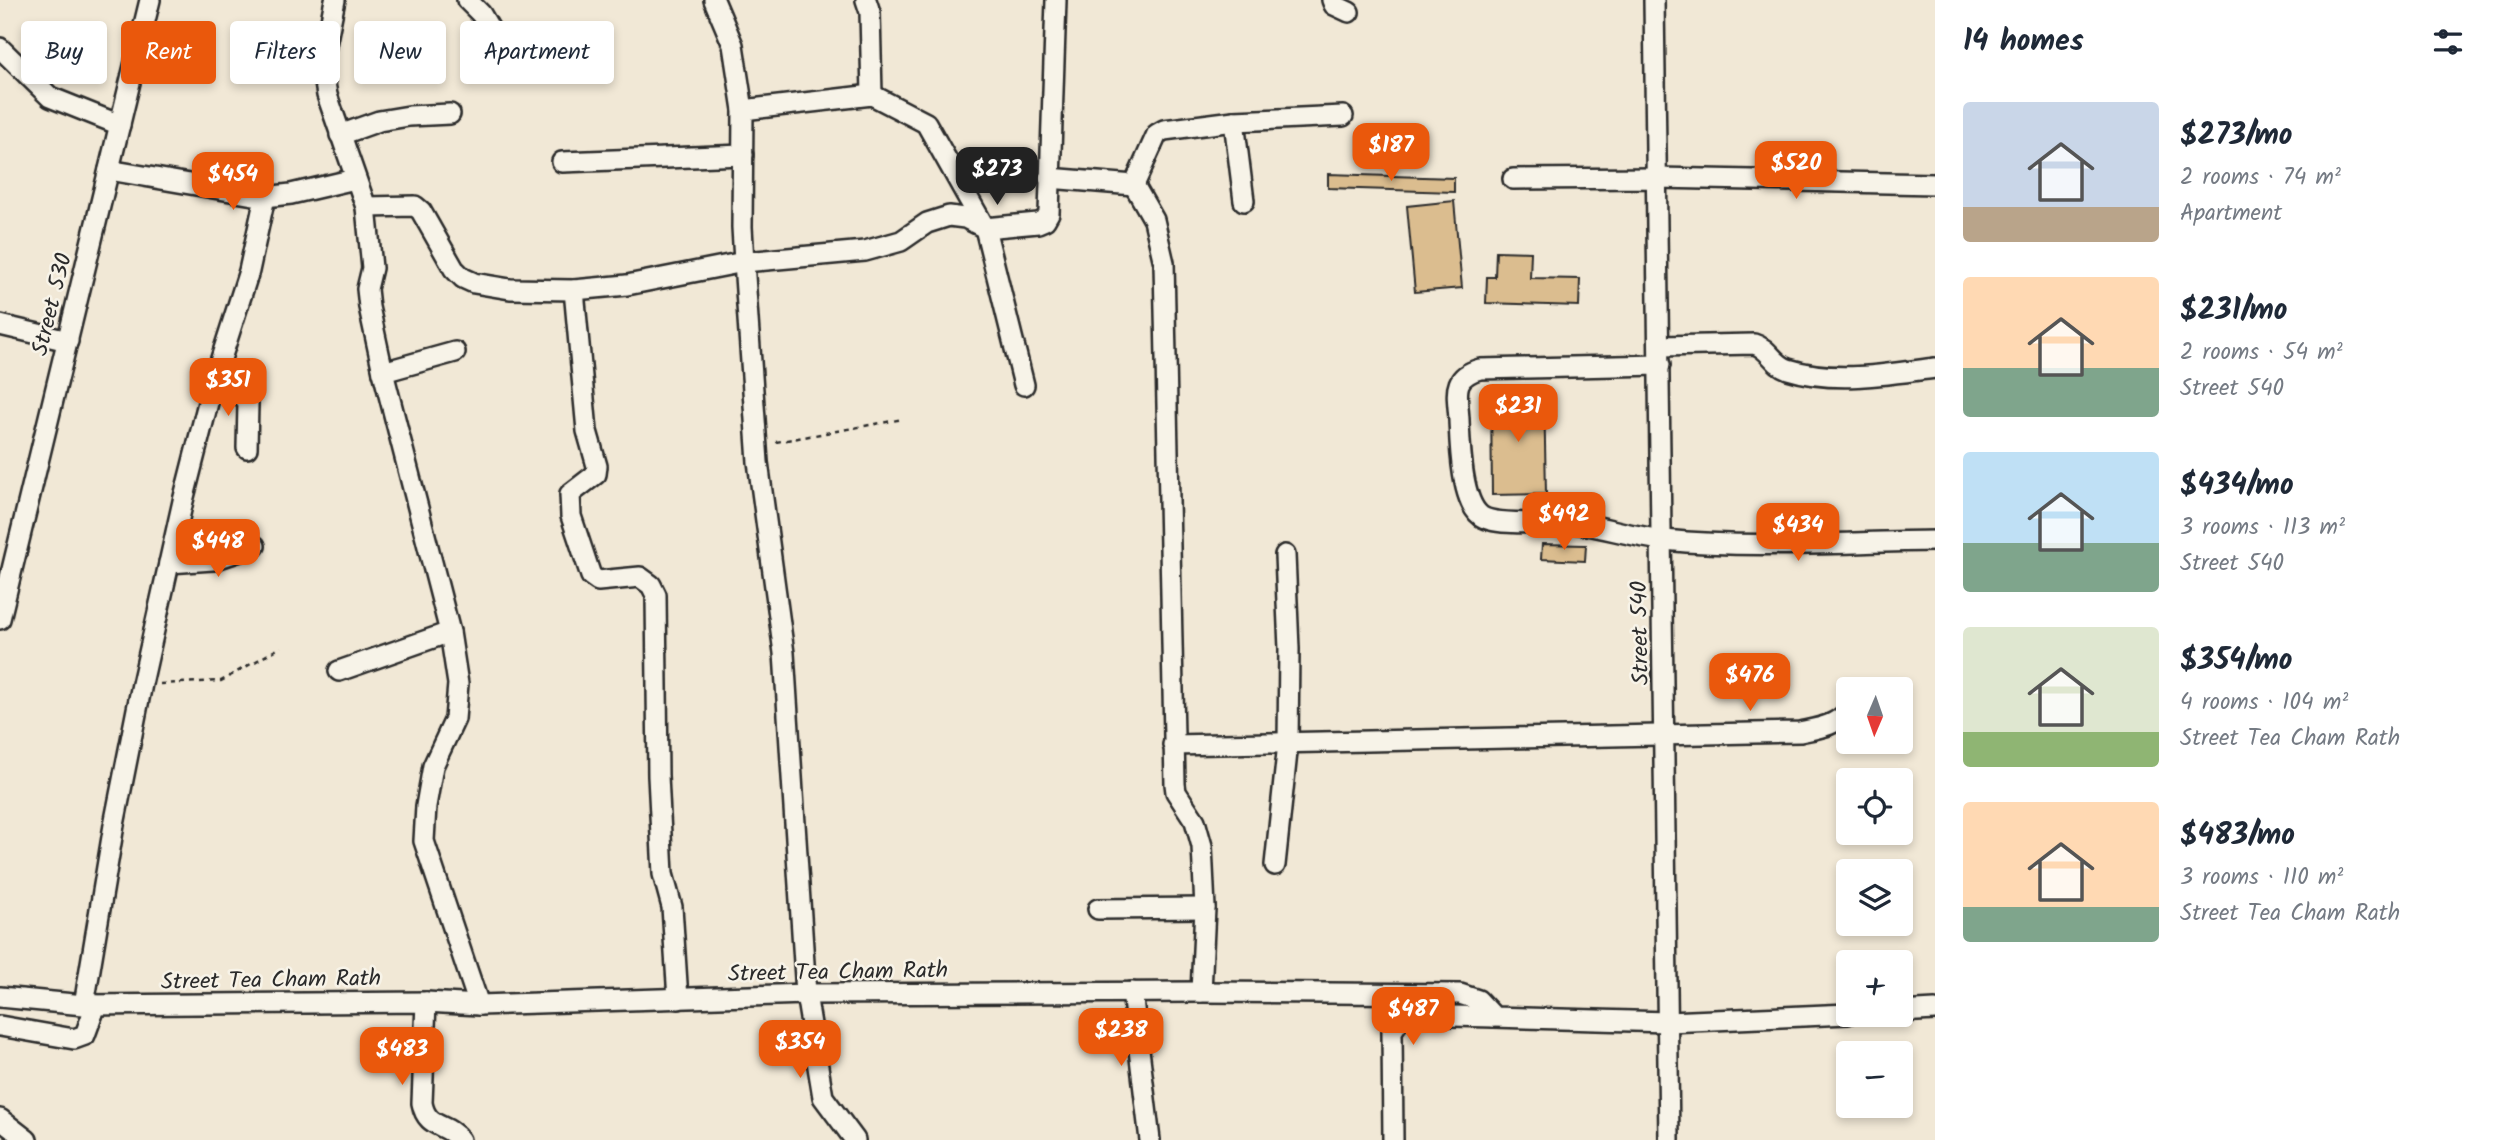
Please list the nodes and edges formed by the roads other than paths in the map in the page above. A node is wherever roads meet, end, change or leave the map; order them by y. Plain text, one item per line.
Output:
1 (150, 0) edge
2 (335, 0) edge
3 (467, 0) edge
4 (714, 0) edge
5 (866, 0) edge
6 (1056, 0) edge
7 (1332, 0) edge
8 (1654, 0) edge
9 (1349, 12) dead end
10 (485, 21) edge
11 (0, 48) edge
12 (872, 95) junction
13 (743, 110) junction
14 (450, 114) dead end
15 (1343, 116) dead end
16 (1234, 121) junction
17 (120, 125) junction
18 (340, 135) junction
19 (743, 155) junction
20 (562, 162) dead end
21 (109, 170) junction
22 (1049, 178) junction
23 (1658, 178) junction
24 (355, 179) junction
25 (1513, 179) dead end
26 (1935, 184) edge
27 (1134, 185) junction
28 (265, 197) junction
29 (1244, 201) dead end
30 (366, 207) junction
31 (985, 228) junction
32 (744, 262) junction
33 (574, 290) junction
34 (0, 325) edge
35 (68, 341) junction
36 (455, 352) dead end
37 (1660, 356) junction
38 (1935, 368) edge
39 (383, 372) junction
40 (1024, 385) dead end
41 (212, 387) junction
42 (247, 448) dead end
43 (1662, 540) junction
44 (1935, 541) edge
45 (255, 546) dead end
46 (1285, 555) dead end
47 (169, 563) junction
48 (0, 619) edge
49 (450, 632) junction
50 (339, 671) dead end
51 (1836, 721) edge
52 (1665, 734) junction
53 (1288, 743) junction
54 (1173, 746) junction
55 (1275, 865) dead end
56 (1205, 908) junction
57 (1098, 909) dead end
58 (1132, 992) junction
59 (1201, 992) junction
60 (806, 994) junction
61 (0, 997) edge
62 (678, 999) junction
63 (426, 1002) junction
64 (90, 1005) junction
65 (478, 1005) junction
66 (1935, 1010) edge
67 (1913, 1011) edge
68 (1836, 1015) edge
69 (1494, 1017) junction
70 (1668, 1022) junction
71 (0, 1026) edge
72 (0, 1119) edge
73 (27, 1140) edge
74 (460, 1140) edge
75 (855, 1140) edge
76 (1150, 1140) edge
77 (1393, 1140) edge
78 (1670, 1140) edge

1 - 17 street, Street 530
2 - 18 street
3 - 10 street
4 - 13 street
5 - 12 street
6 - 22 street
7 - 9 street
8 - 23 street, Street 540
11 - 17 street
12 - 13 street
12 - 31 street
13 - 19 street
14 - 18 street
15 - 16 street
16 - 27 street
16 - 29 street
17 - 21 street, Street 530
18 - 24 street
19 - 20 street
19 - 32 street
21 - 28 street
21 - 35 street, Street 530
22 - 27 street
22 - 31 street
23 - 25 street
23 - 26 street
23 - 37 street, Street 540
24 - 28 street
24 - 30 street
27 - 54 street
28 - 41 street
30 - 33 street
30 - 39 street
31 - 32 street
31 - 40 street
32 - 33 street
32 - 60 street
33 - 62 street
34 - 35 street
35 - 48 street, Street 530
36 - 39 street
37 - 38 street
37 - 43 street, Street 540
37 - 43 street
39 - 49 street
41 - 42 street
41 - 47 street
43 - 44 street
43 - 52 street, Street 540
45 - 47 street
46 - 53 street
47 - 64 street
49 - 50 street
49 - 65 street
51 - 52 street
52 - 53 street
52 - 70 street, Street 540
53 - 54 street
53 - 55 street
54 - 56 street
56 - 57 street
56 - 59 street
58 - 59 street, Street Tea Cham Rath
58 - 60 street, Street Tea Cham Rath
58 - 76 street
59 - 69 street, Street Tea Cham Rath
60 - 62 street, Street Tea Cham Rath
60 - 75 street
61 - 64 street, Street Tea Cham Rath
62 - 65 street, Street Tea Cham Rath
63 - 64 street, Street Tea Cham Rath
63 - 65 street, Street Tea Cham Rath
63 - 74 street
64 - 71 street
66 - 67 street
68 - 70 street
69 - 70 street
69 - 77 street
70 - 78 street, Street 540
72 - 73 street

